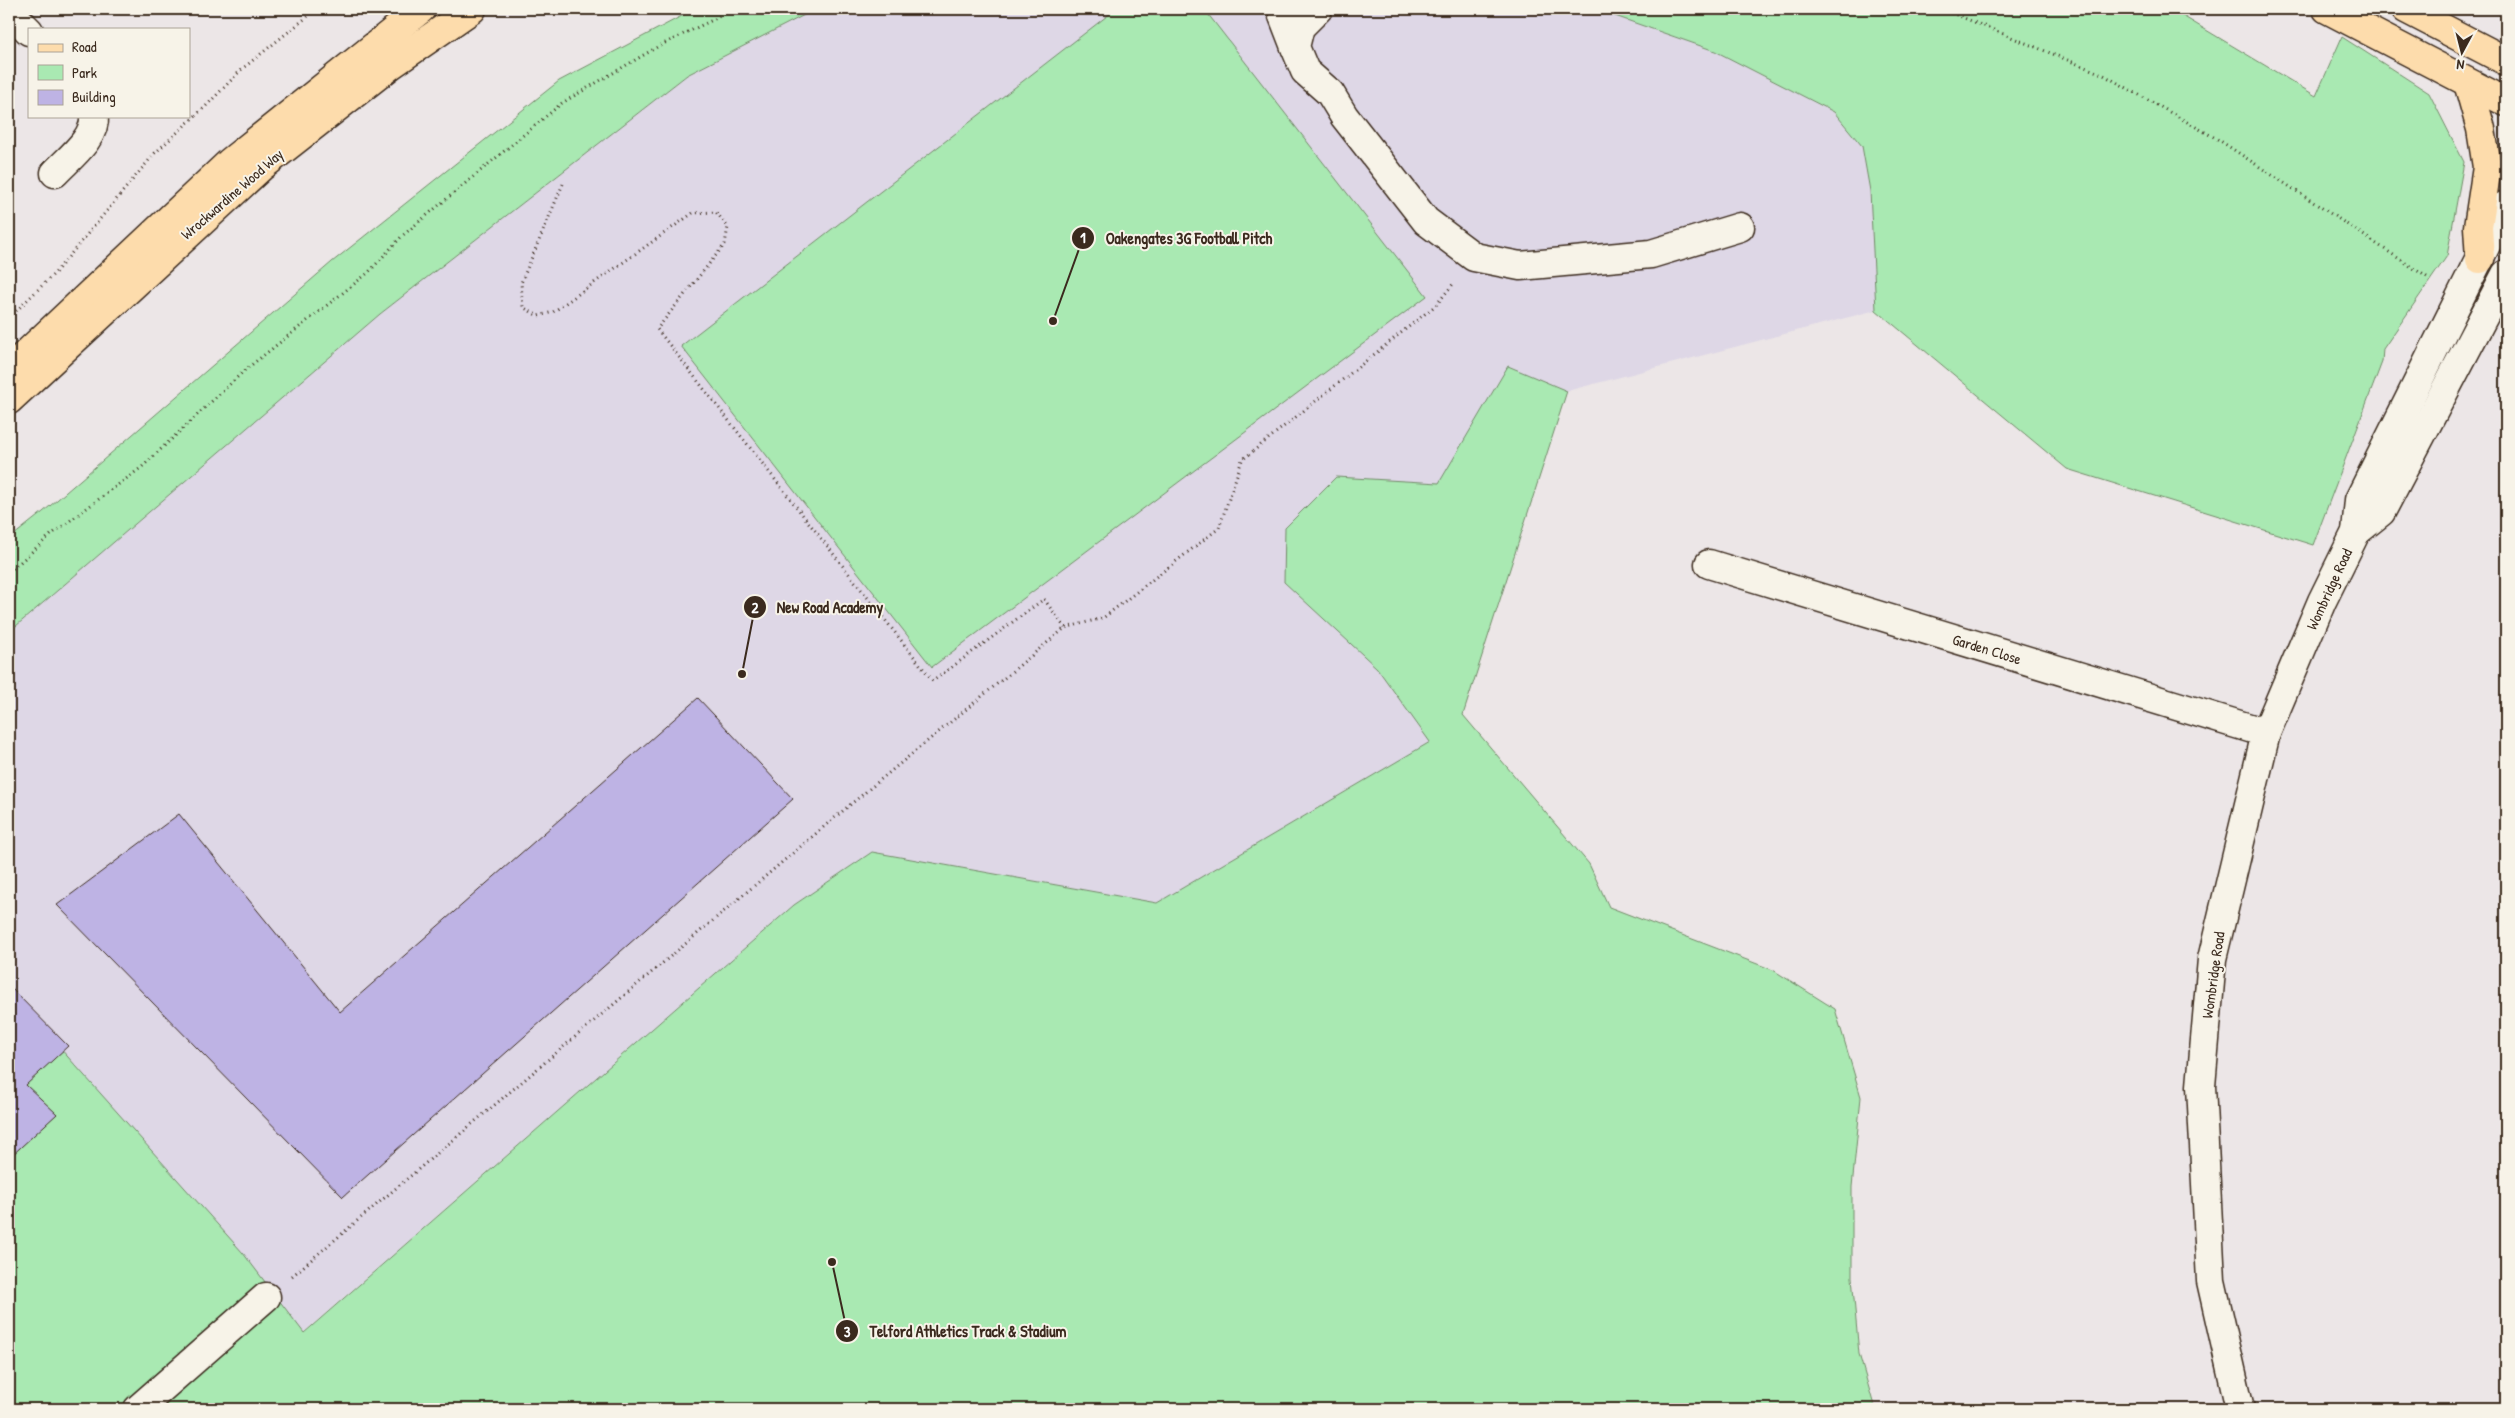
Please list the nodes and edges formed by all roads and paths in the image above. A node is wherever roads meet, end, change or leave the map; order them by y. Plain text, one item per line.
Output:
1 (317, 9) edge
2 (421, 9) edge
3 (472, 9) edge
4 (735, 9) edge
5 (1285, 9) edge
6 (1318, 9) edge
7 (1942, 9) edge
8 (2327, 9) edge
9 (2406, 9) edge
10 (9, 11) edge
11 (28, 30) edge
12 (1296, 48) junction
13 (2506, 61) edge
14 (2468, 83) junction
15 (2506, 102) edge
16 (94, 118) edge
17 (55, 173) dead end
18 (563, 184) dead end
19 (2506, 205) edge
20 (1740, 227) dead end
21 (1474, 257) junction
22 (2480, 259) junction
23 (2506, 274) edge
24 (2460, 299) junction
25 (9, 318) edge
26 (9, 370) edge
27 (9, 400) edge
28 (2356, 532) junction
29 (1709, 564) dead end
30 (9, 572) edge
31 (1064, 628) junction
32 (2266, 733) junction
33 (266, 1297) joint
34 (138, 1409) edge
35 (2240, 1409) edge

1 - 25 path
2 - 26 main road, Wrockwardine Wood Way
3 - 27 main road, Wrockwardine Wood Way
4 - 30 path
5 - 12 street
6 - 12 street
7 - 24 path
8 - 14 main road
9 - 13 main road
10 - 11 street
12 - 21 street
14 - 15 main road
14 - 22 main road
16 - 17 street
18 - 31 path
19 - 22 street, Wombridge Road
20 - 21 street
21 - 31 path
22 - 24 street, Wombridge Road
23 - 28 street, Wombridge Road
24 - 28 street, Wombridge Road
28 - 32 street, Wombridge Road
29 - 32 street, Garden Close
31 - 33 path
32 - 35 street, Wombridge Road
33 - 34 street

